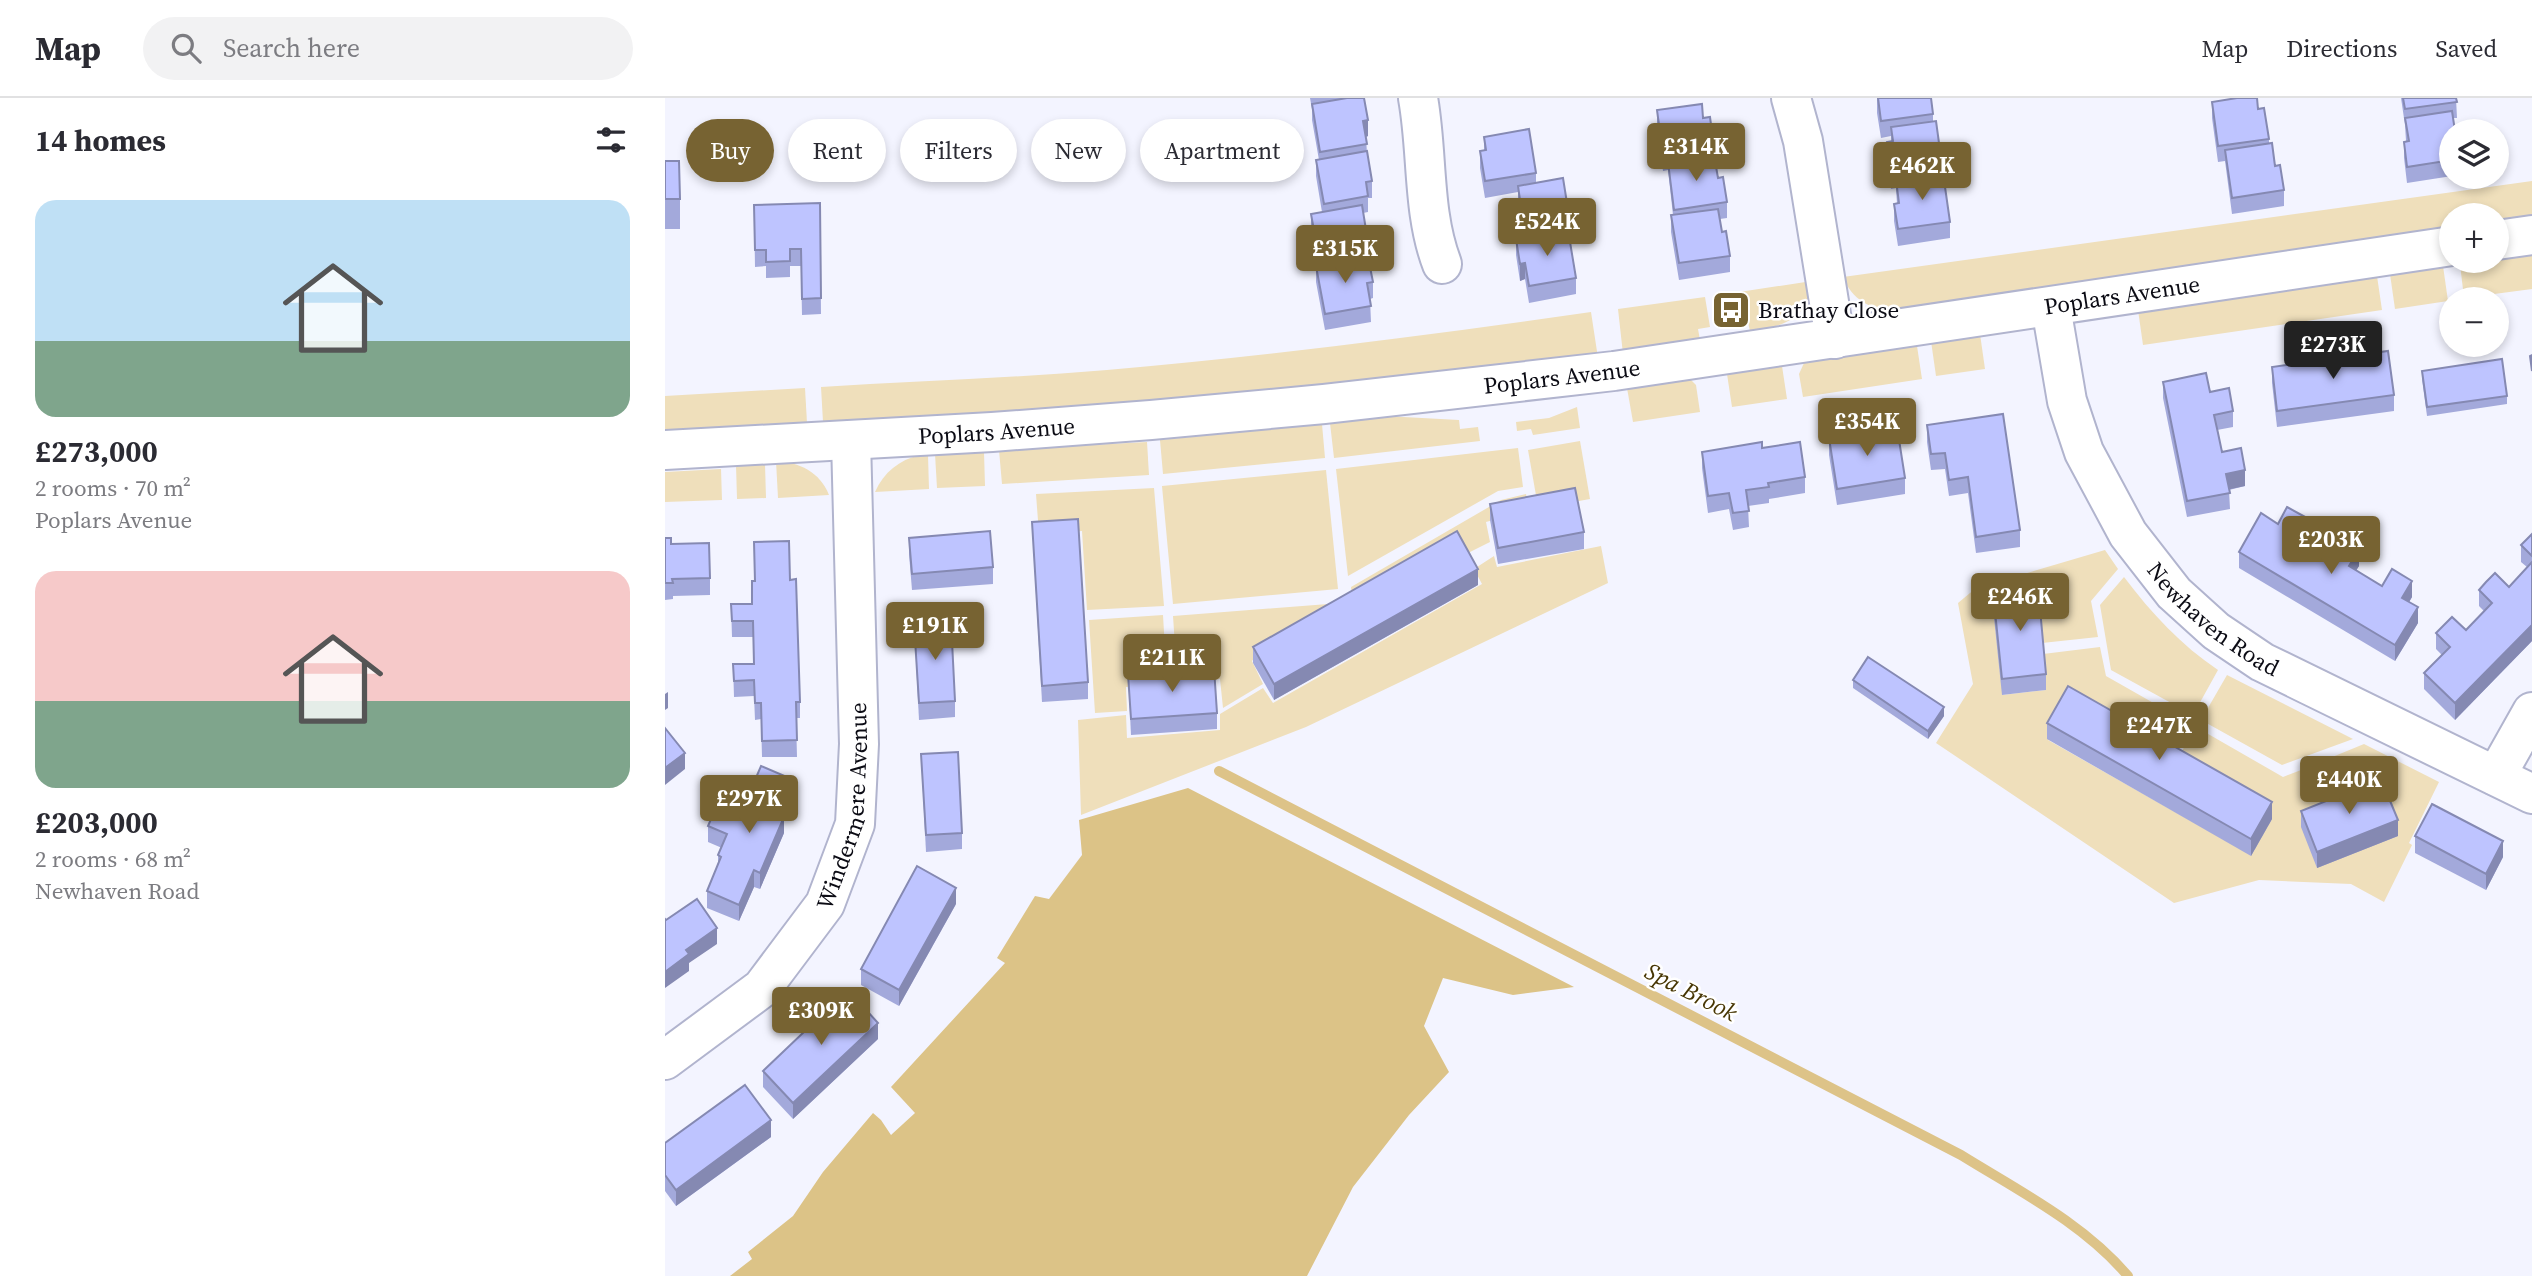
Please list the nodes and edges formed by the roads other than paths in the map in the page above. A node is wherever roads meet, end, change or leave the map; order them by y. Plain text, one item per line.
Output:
1 (1418, 98) edge
2 (1791, 98) edge
3 (2532, 235) edge
4 (2509, 238) edge
5 (2439, 248) edge
6 (1447, 269) dead end
7 (2052, 307) junction
8 (1835, 339) junction
9 (851, 440) junction
10 (665, 450) edge
11 (2532, 712) edge
12 (2496, 776) junction
13 (2532, 794) edge
14 (665, 1060) edge

1 - 6 street
2 - 8 street
3 - 4 street
5 - 7 street, Poplars Avenue
7 - 8 street, Poplars Avenue
7 - 12 street, Newhaven Road
8 - 9 street, Poplars Avenue
9 - 10 street, Poplars Avenue
9 - 14 street, Windermere Avenue
11 - 12 street
12 - 13 street, Newhaven Road

